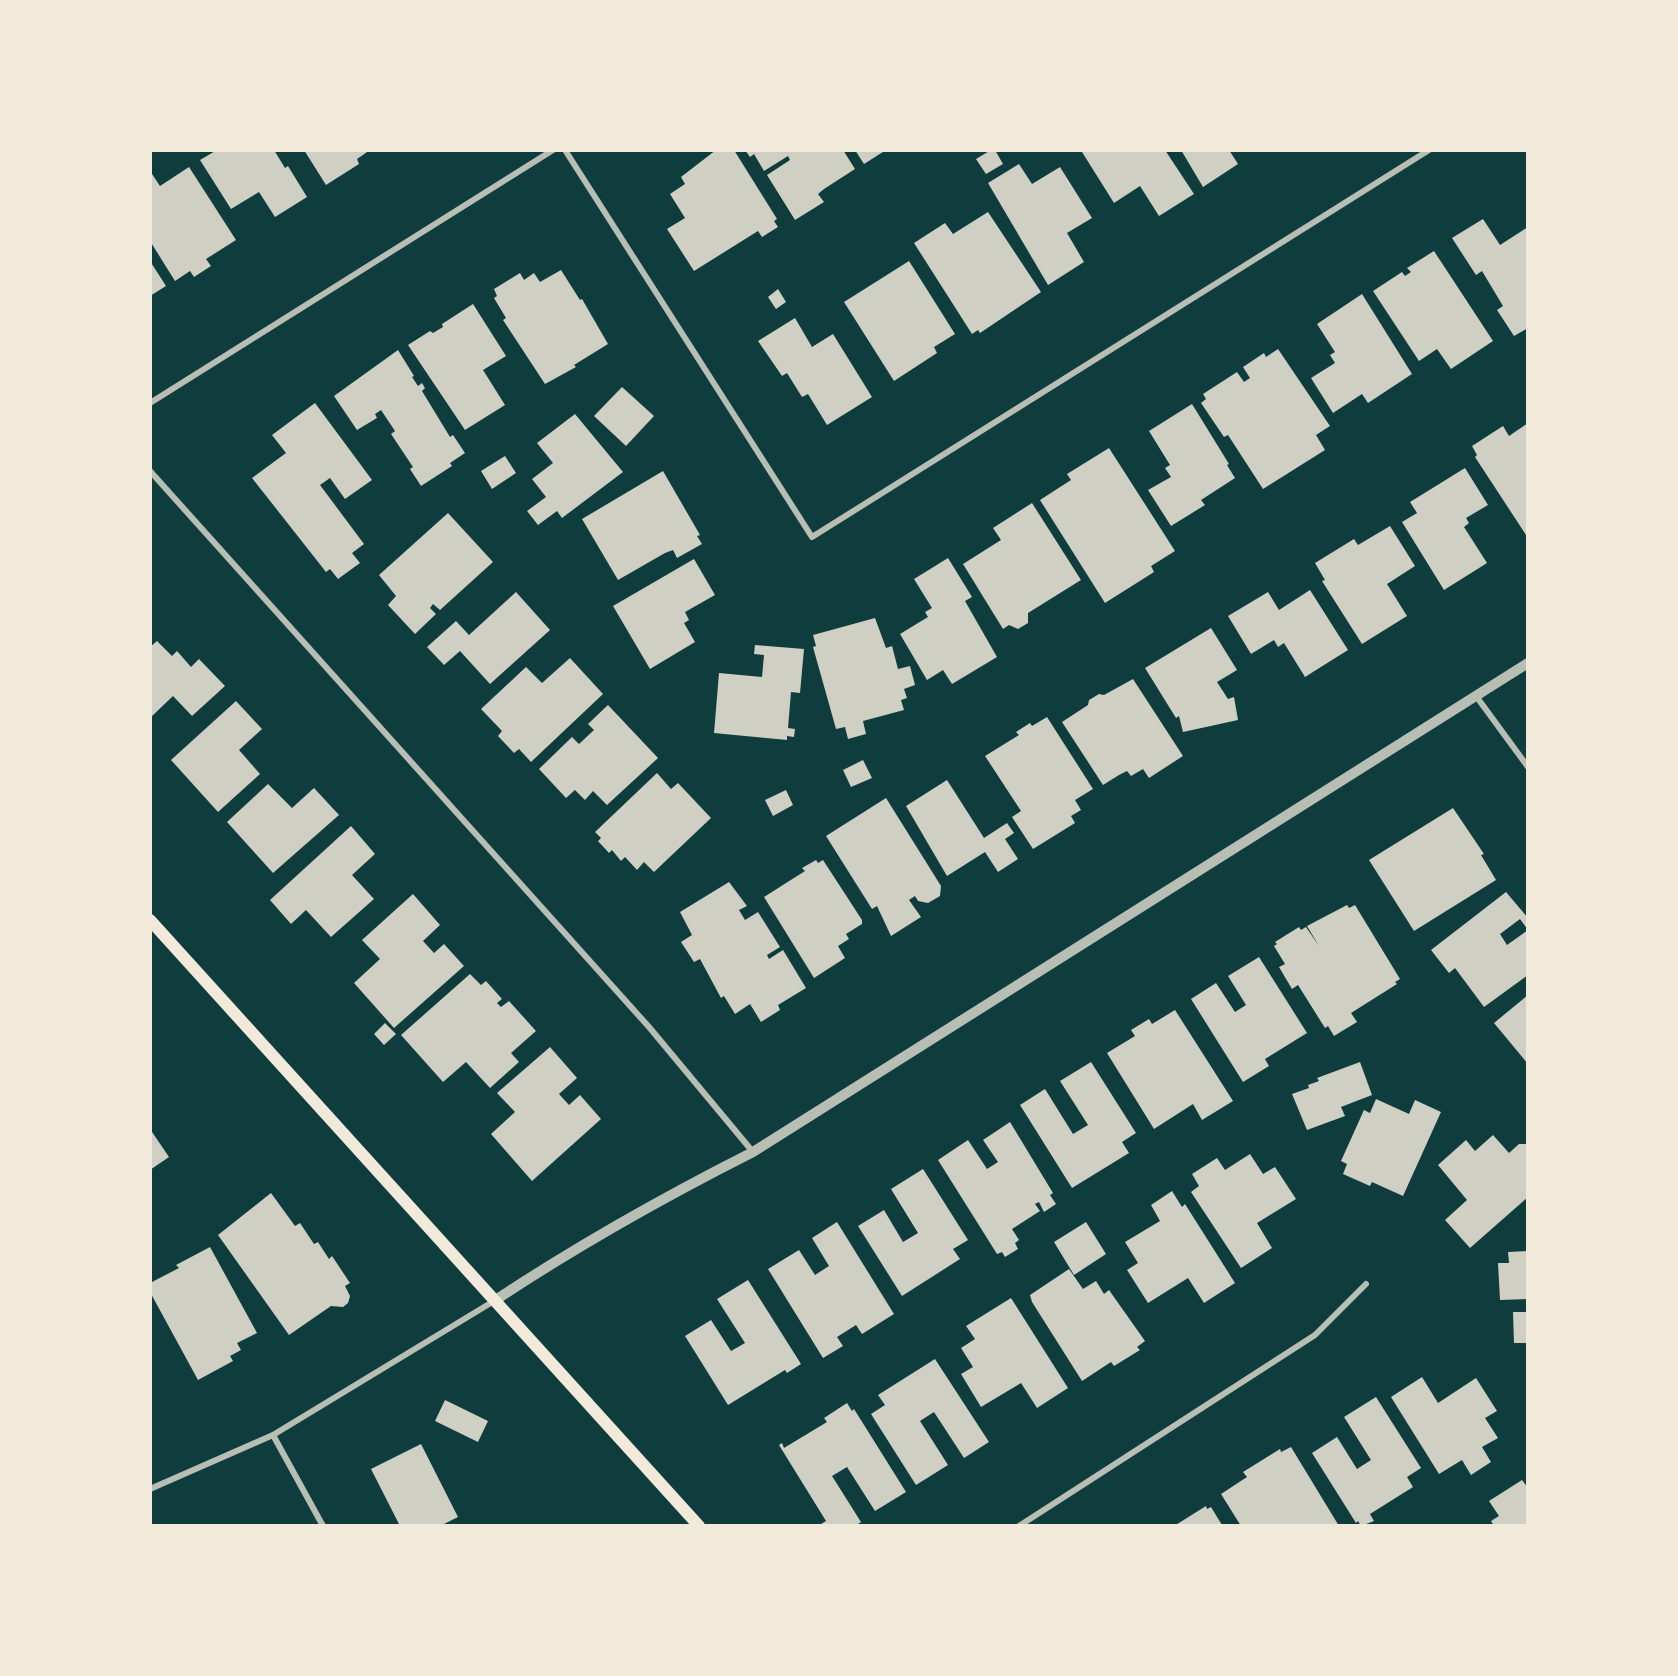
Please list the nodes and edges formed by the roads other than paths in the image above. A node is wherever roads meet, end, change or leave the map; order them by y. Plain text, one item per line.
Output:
1 (553, 150) edge
2 (565, 150) edge
3 (1429, 150) edge
4 (150, 403) edge
5 (150, 471) edge
6 (1528, 663) edge
7 (1476, 696) junction
8 (1528, 767) edge
9 (150, 920) edge
10 (753, 1152) junction
11 (1366, 1284) dead end
12 (494, 1301) junction
13 (273, 1435) junction
14 (150, 1489) edge
15 (323, 1526) edge
16 (699, 1526) edge
17 (1019, 1526) edge

1 - 4 street
2 - 3 street
5 - 10 street
6 - 7 street
7 - 8 street
7 - 10 street
9 - 12 main road
10 - 12 street
11 - 17 street
12 - 13 street
12 - 16 main road
13 - 14 street
13 - 15 street

